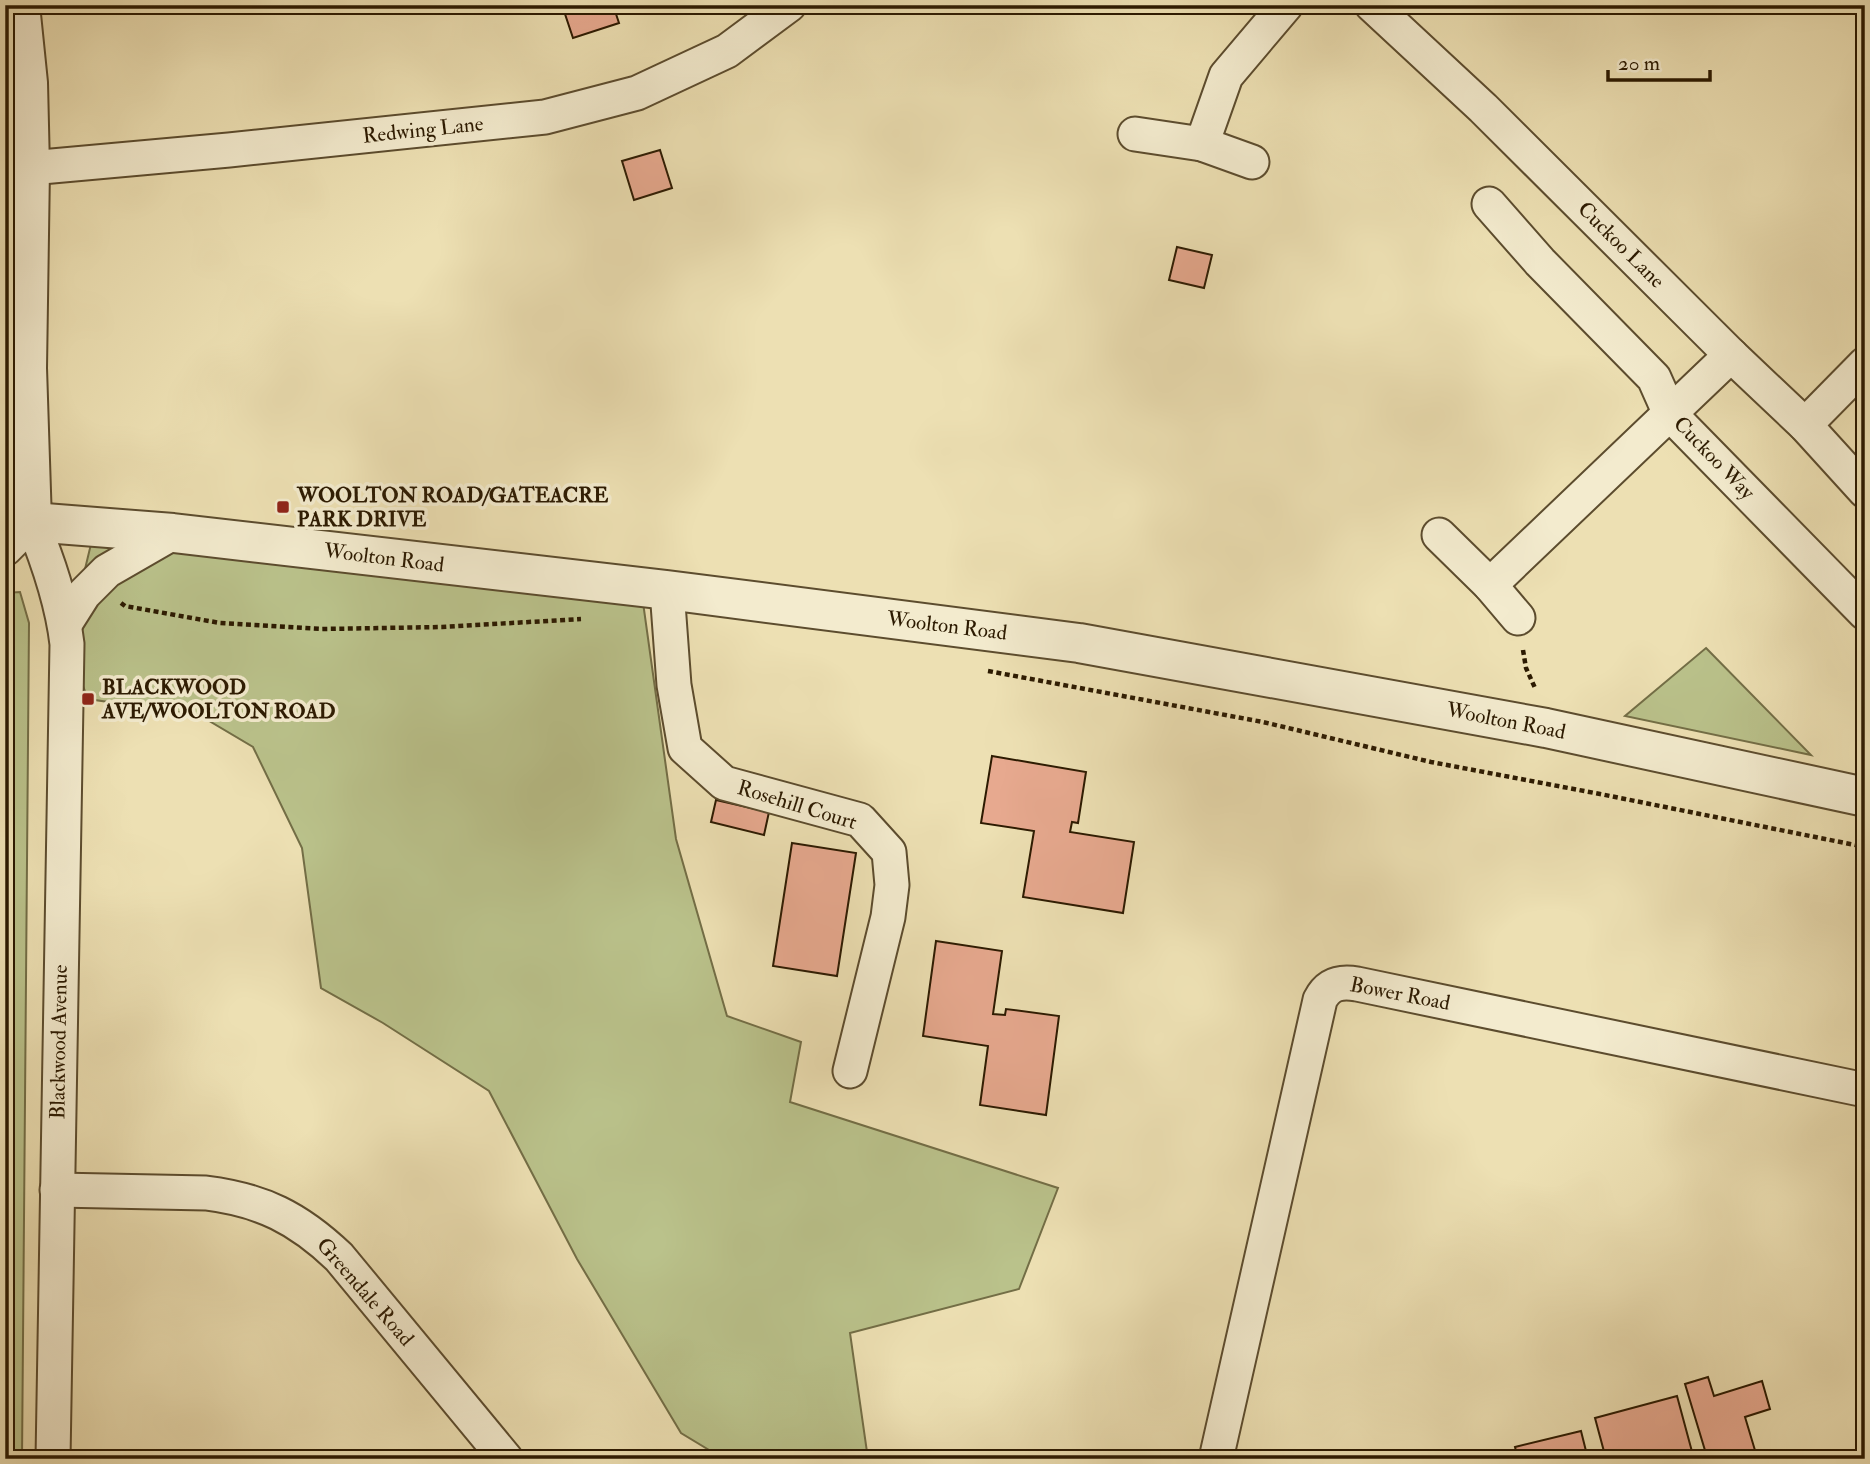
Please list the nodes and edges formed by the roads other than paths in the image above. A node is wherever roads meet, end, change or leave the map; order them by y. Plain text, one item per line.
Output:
1 (20, 5) edge
2 (789, 5) edge
3 (1286, 5) edge
4 (1372, 5) edge
5 (1135, 134) dead end
6 (1202, 144) junction
7 (1252, 162) dead end
8 (30, 168) junction
9 (1489, 204) dead end
10 (1731, 355) junction
11 (1865, 364) edge
12 (1670, 414) junction
13 (1805, 425) junction
14 (1865, 491) edge
15 (13, 526) edge
16 (173, 533) junction
17 (1439, 535) dead end
18 (1490, 585) junction
19 (667, 590) junction
20 (1865, 613) edge
21 (1518, 618) road end
22 (65, 624) junction
23 (1865, 797) edge
24 (850, 1071) dead end
25 (1865, 1090) edge
26 (57, 1191) junction
27 (53, 1459) edge
28 (506, 1459) edge
29 (1216, 1459) edge

1 - 8 street
2 - 8 street, Redwing Lane
3 - 6 street
4 - 10 street, Cuckoo Lane
5 - 6 street
6 - 7 street
8 - 15 street
9 - 12 street, Cuckoo Way
10 - 12 street
10 - 13 street, Cuckoo Lane
11 - 13 street
12 - 18 street
12 - 20 street, Cuckoo Way
13 - 14 street, Cuckoo Lane
15 - 16 street, Woolton Road
15 - 22 street, Blackwood Avenue
16 - 19 street, Woolton Road
16 - 22 street
17 - 18 street
18 - 21 street
19 - 23 street, Woolton Road
19 - 24 street, Rosehill Court
22 - 26 street, Blackwood Avenue
25 - 29 street, Bower Road
26 - 27 street, Blackwood Avenue
26 - 28 street, Greendale Road

